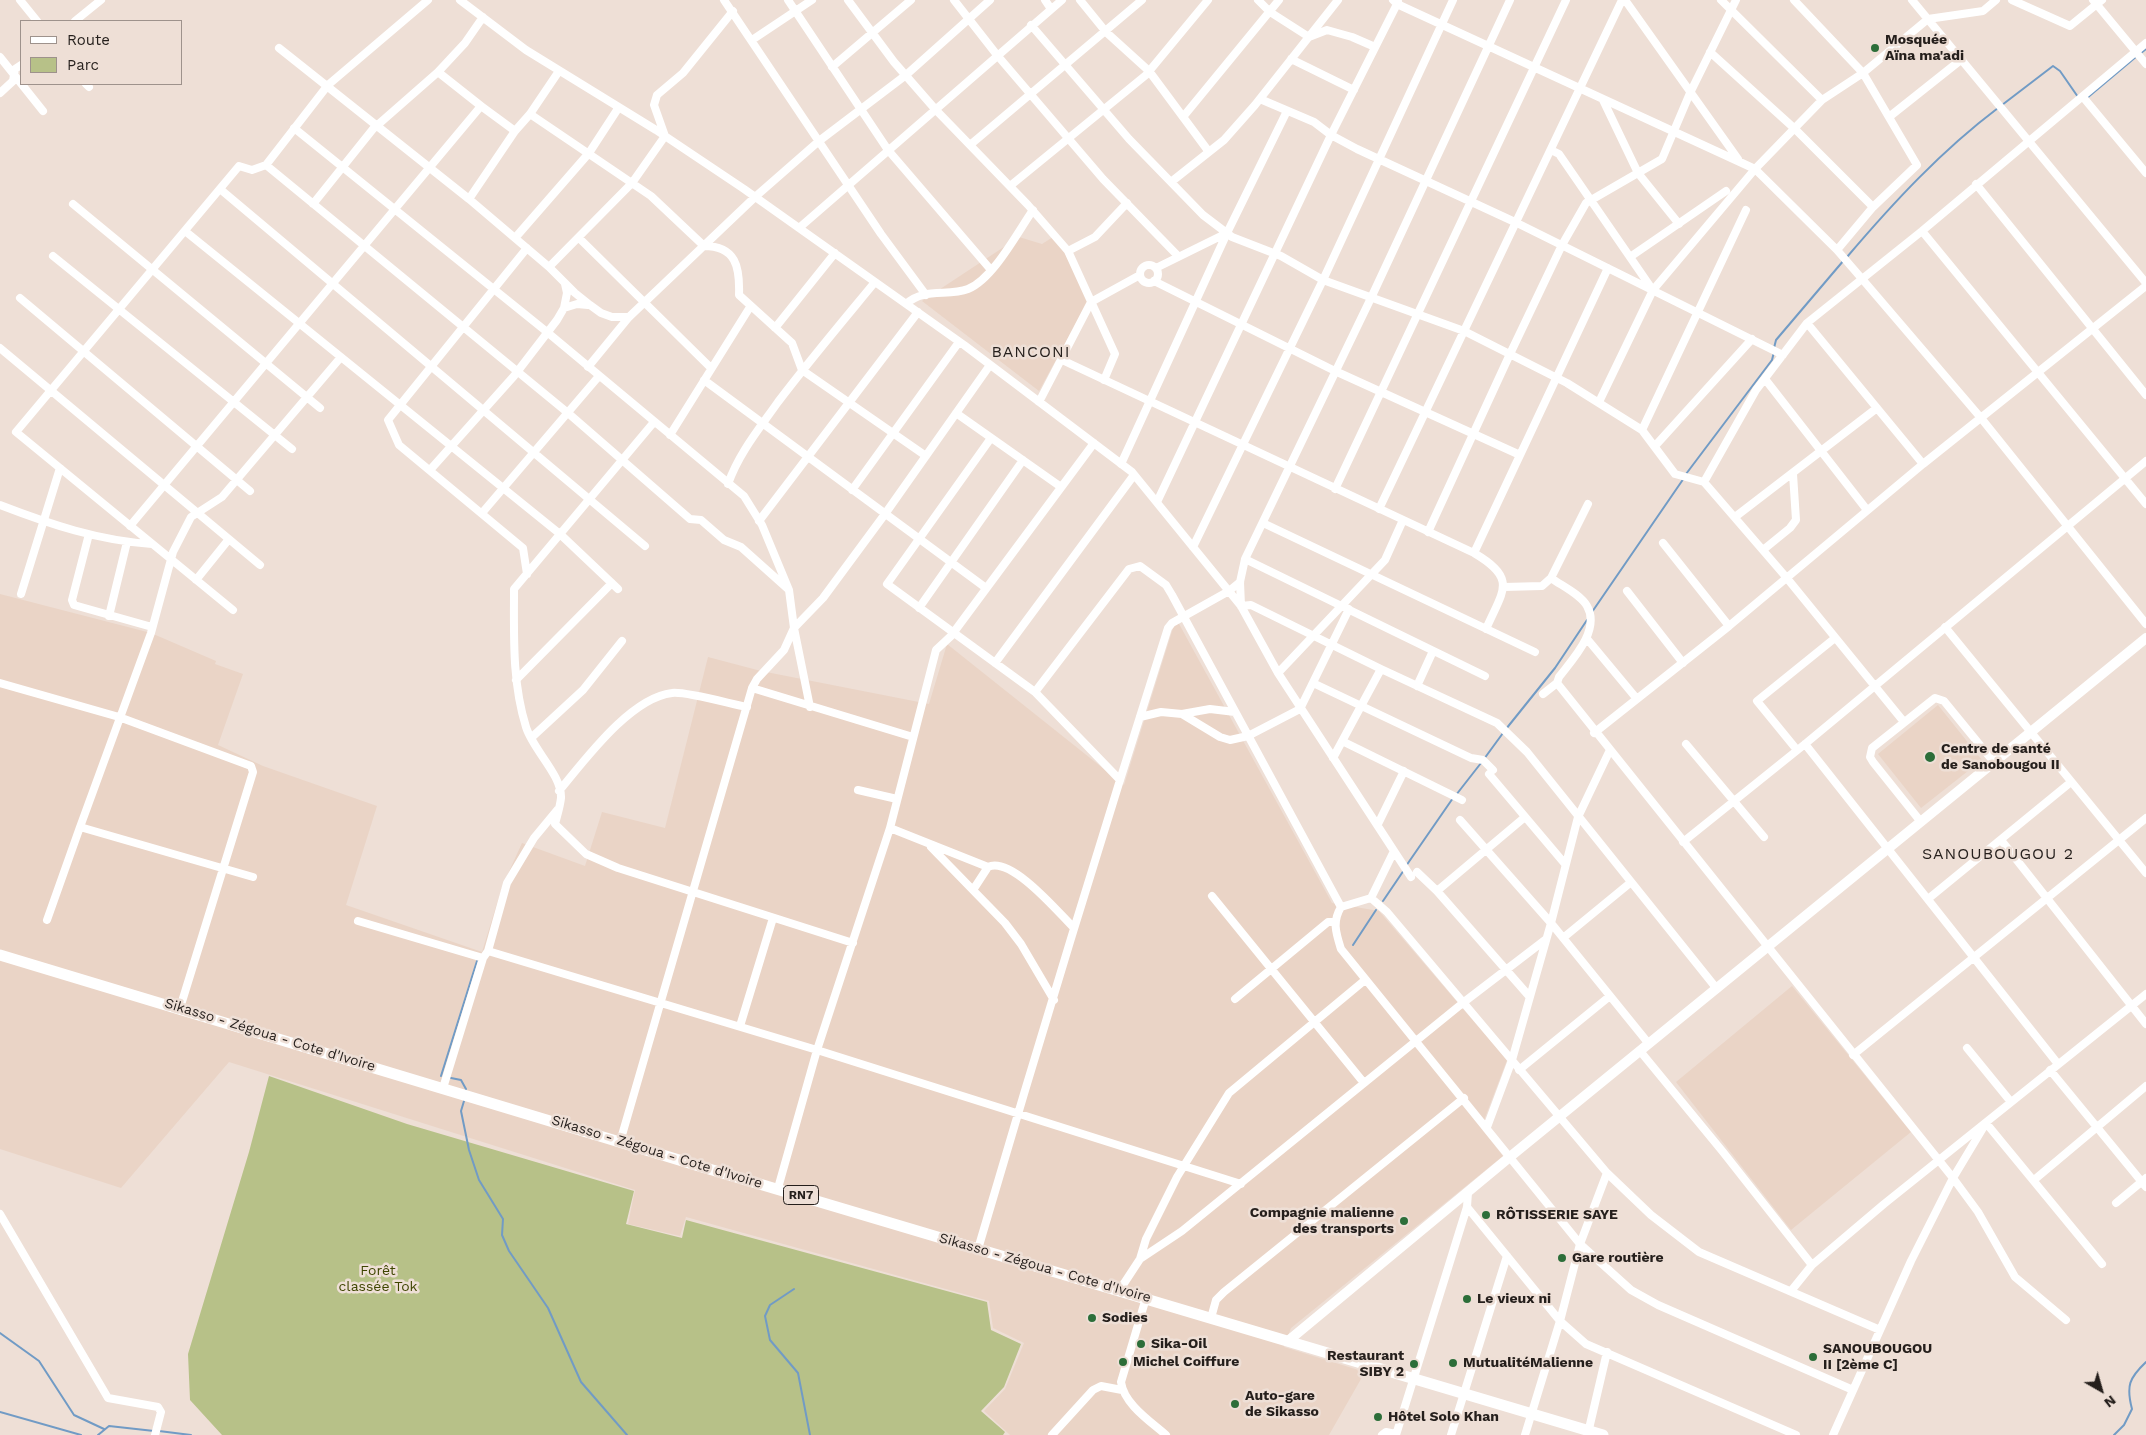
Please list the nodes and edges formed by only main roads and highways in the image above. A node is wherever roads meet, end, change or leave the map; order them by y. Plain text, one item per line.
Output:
1 (2146, 638) edge
2 (0, 955) edge
3 (1288, 1341) junction
4 (1588, 1433) edge
5 (1602, 1435) edge

1 - 3 main road
2 - 3 highway, Sikasso - Zégoua - Cote d'Ivoire / RN7
3 - 4 highway, Sikasso - Zégoua - Cote d'Ivoire / RN7
4 - 5 highway, Sikasso - Zégoua - Cote d'Ivoire / RN7

